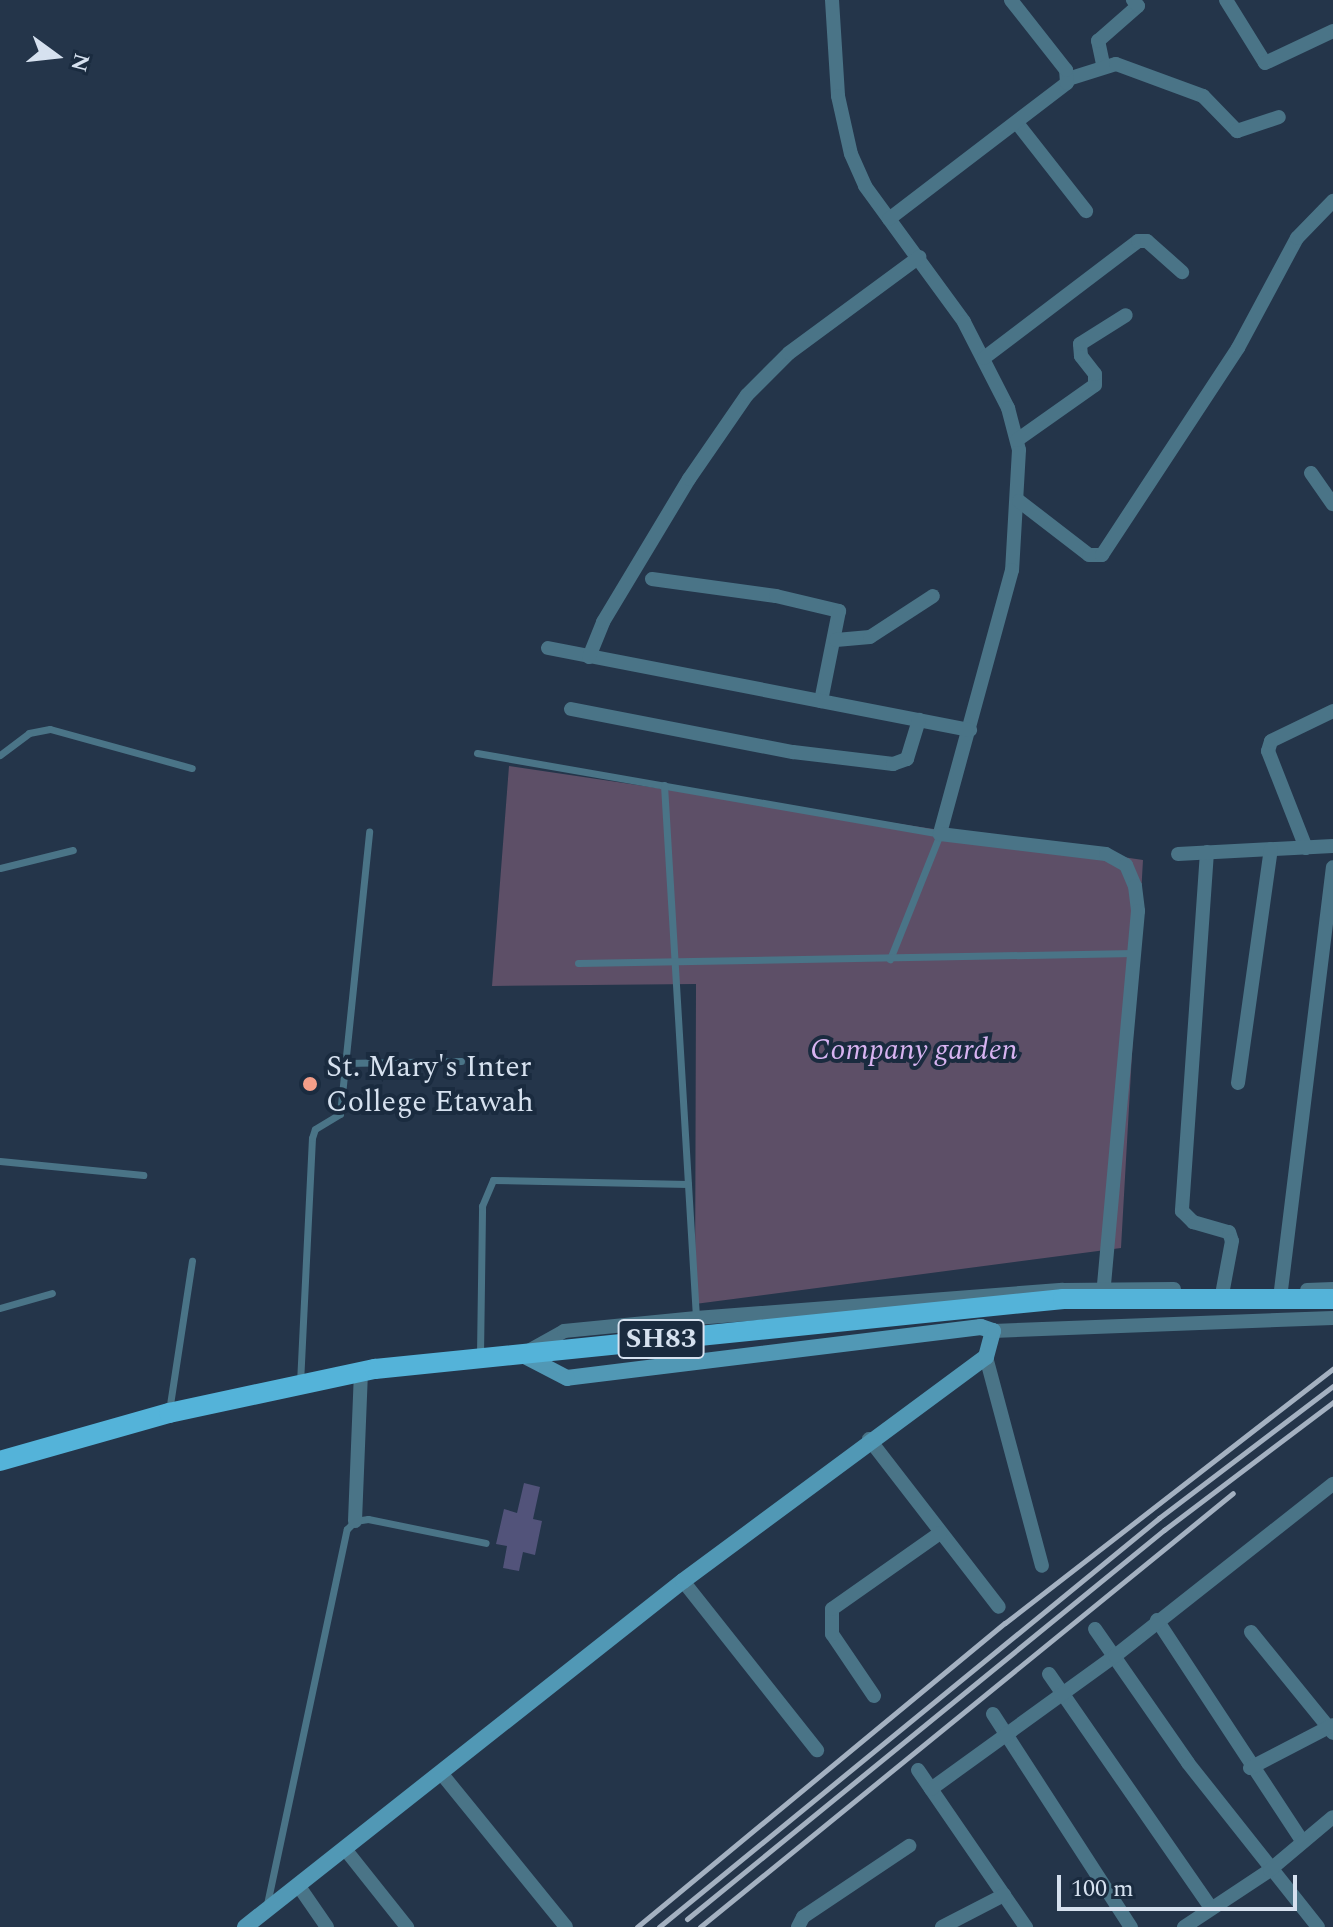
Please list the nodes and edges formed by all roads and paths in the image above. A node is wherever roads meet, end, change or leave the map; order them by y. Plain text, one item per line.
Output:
1 (832, 0) edge
2 (1011, 0) edge
3 (1133, 0) edge
4 (1226, 0) edge
5 (1333, 31) edge
6 (1103, 64) junction
7 (1068, 79) junction
8 (1279, 117) dead end
9 (1017, 123) junction
10 (1333, 201) edge
11 (1086, 211) dead end
12 (889, 219) junction
13 (919, 257) junction
14 (1182, 272) dead end
15 (1126, 315) dead end
16 (984, 358) junction
17 (1017, 440) junction
18 (1311, 473) dead end
19 (1019, 501) junction
20 (1333, 504) edge
21 (652, 579) dead end
22 (933, 596) dead end
23 (836, 640) junction
24 (548, 648) dead end
25 (589, 657) junction
26 (821, 701) junction
27 (571, 709) dead end
28 (1333, 711) edge
29 (919, 720) junction
30 (970, 730) junction
31 (477, 753) dead end
32 (0, 755) edge
33 (192, 768) dead end
34 (664, 785) junction
35 (369, 831) dead end
36 (940, 834) junction
37 (1333, 846) edge
38 (1306, 848) junction
39 (1271, 849) junction
40 (73, 850) dead end
41 (1207, 852) junction
42 (1178, 854) dead end
43 (1333, 867) edge
44 (0, 868) edge
45 (1134, 953) junction
46 (890, 959) junction
47 (578, 963) dead end
48 (675, 965) junction
49 (461, 1061) dead end
50 (345, 1063) junction
51 (1238, 1083) dead end
52 (0, 1161) edge
53 (143, 1175) dead end
54 (688, 1184) junction
55 (192, 1261) dead end
56 (1104, 1288) junction
57 (1223, 1289) junction
58 (1333, 1289) edge
59 (1281, 1290) junction
60 (52, 1293) dead end
61 (1333, 1299) edge
62 (0, 1308) edge
63 (696, 1318) junction
64 (1333, 1318) edge
65 (993, 1331) junction
66 (523, 1355) junction
67 (986, 1357) junction
68 (480, 1359) junction
69 (361, 1371) junction
70 (300, 1383) junction
71 (169, 1413) junction
72 (869, 1439) junction
73 (0, 1461) edge
74 (1332, 1488) edge
75 (355, 1521) junction
76 (940, 1533) junction
77 (486, 1543) dead end
78 (1042, 1566) dead end
79 (683, 1581) junction
80 (999, 1607) dead end
81 (1157, 1620) junction
82 (1095, 1629) dead end
83 (1251, 1632) dead end
84 (1115, 1656) junction
85 (1049, 1674) dead end
86 (1065, 1693) junction
87 (874, 1696) dead end
88 (993, 1714) dead end
89 (1332, 1729) edge
90 (1006, 1735) junction
91 (817, 1750) dead end
92 (1250, 1768) junction
93 (918, 1770) dead end
94 (441, 1773) junction
95 (931, 1789) junction
96 (1333, 1817) edge
97 (1301, 1839) junction
98 (909, 1846) dead end
99 (345, 1849) junction
100 (1270, 1870) junction
101 (298, 1885) junction
102 (1004, 1895) junction
103 (265, 1910) junction
104 (1206, 1911) junction
105 (245, 1927) edge
106 (327, 1927) edge
107 (407, 1927) edge
108 (566, 1927) edge
109 (798, 1927) edge
110 (942, 1927) edge
111 (1026, 1927) edge
112 (1131, 1927) edge
113 (1184, 1927) edge
114 (1212, 1927) edge
115 (1318, 1927) edge

1 - 12 street
2 - 7 street
3 - 6 street
4 - 5 street
6 - 7 street
6 - 8 street
7 - 9 street
9 - 11 street
9 - 12 street
10 - 19 street
12 - 13 street
13 - 16 street
13 - 25 street
14 - 16 street
15 - 17 street
16 - 17 street
17 - 19 street
18 - 20 street
19 - 30 street
21 - 23 street
22 - 23 street
23 - 26 street
24 - 25 street
25 - 26 street
26 - 29 street
27 - 29 street
28 - 38 street
29 - 30 street
30 - 36 street
31 - 34 lane
32 - 33 lane
34 - 36 lane
34 - 48 lane
35 - 50 lane
36 - 45 street
36 - 46 lane
37 - 38 street
38 - 39 street
39 - 41 street
39 - 51 street
40 - 44 lane
41 - 42 street
41 - 57 street
43 - 59 street
45 - 46 lane
45 - 56 street
46 - 48 lane
47 - 48 lane
48 - 54 lane
49 - 50 lane
50 - 70 lane
52 - 53 lane
54 - 63 lane
54 - 68 lane
55 - 71 lane
56 - 57 street
56 - 63 street
57 - 59 street
58 - 59 street
60 - 62 lane
61 - 66 main road, SH83
63 - 66 street
64 - 65 street
65 - 66 street
65 - 67 street
66 - 68 main road, SH83
67 - 72 street
67 - 78 street
68 - 69 main road, SH83
69 - 70 main road, SH83
69 - 75 street
70 - 71 main road, SH83
71 - 73 main road, SH83
72 - 76 street
72 - 79 street
74 - 81 street
75 - 77 lane
75 - 103 lane
76 - 80 street
76 - 87 street
79 - 91 street
79 - 94 street
81 - 84 street
81 - 92 street
82 - 84 street
83 - 89 street
84 - 86 street
84 - 100 street
85 - 86 street
86 - 90 street
86 - 104 street
88 - 90 street
89 - 92 street
90 - 95 street
90 - 112 street
92 - 97 street
93 - 95 street
94 - 99 street
94 - 108 street
95 - 102 street
96 - 97 street
97 - 100 street
98 - 109 street
99 - 101 street
99 - 107 street
100 - 104 street
100 - 115 street
101 - 103 street
101 - 106 street
102 - 110 street
102 - 111 street
103 - 105 street
104 - 113 street
104 - 114 street

